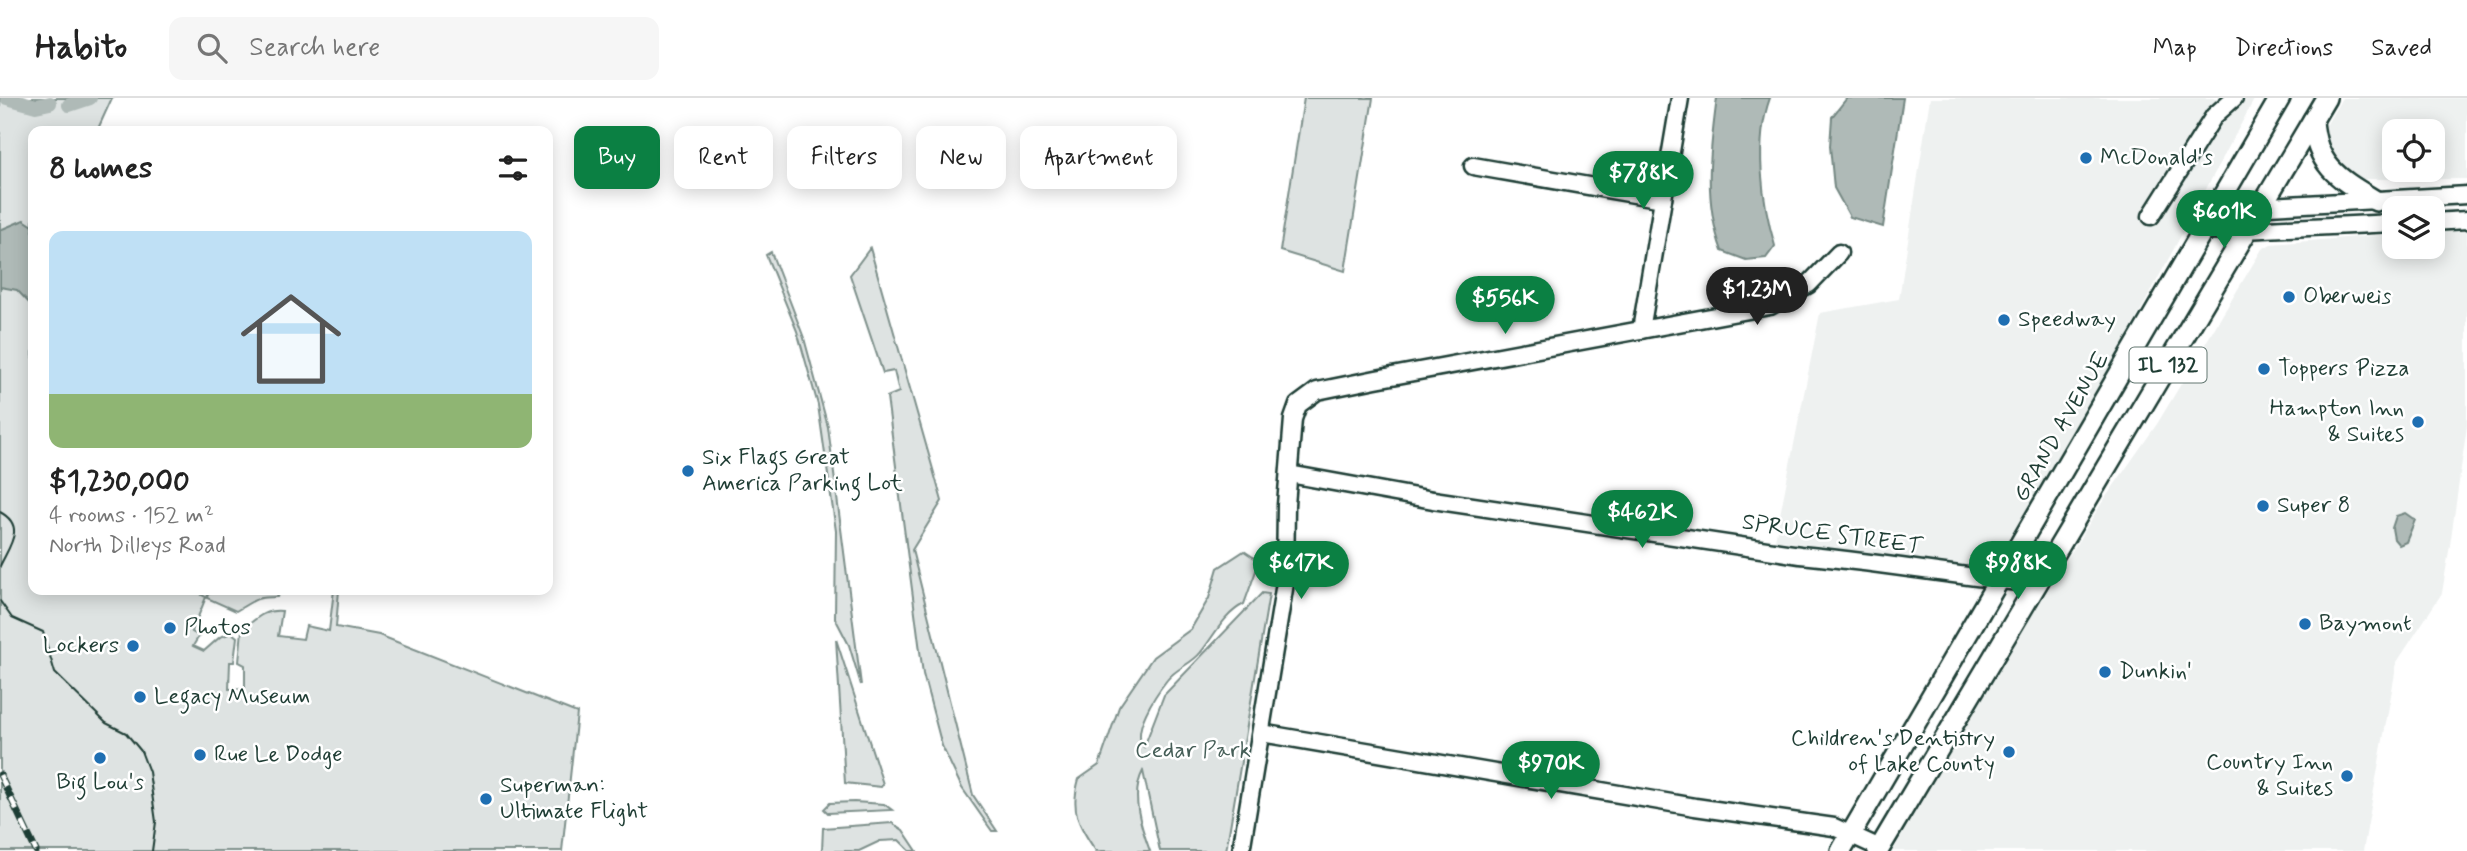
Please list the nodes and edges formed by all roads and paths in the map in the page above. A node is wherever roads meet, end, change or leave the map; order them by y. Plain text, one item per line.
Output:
1 (1680, 98) edge
2 (2234, 98) edge
3 (2280, 98) edge
4 (2326, 98) edge
5 (2313, 120) junction
6 (1473, 166) dead end
7 (2467, 195) edge
8 (1663, 199) junction
9 (2376, 201) junction
10 (2259, 207) junction
11 (2214, 209) junction
12 (2151, 216) dead end
13 (2467, 220) edge
14 (2445, 221) edge
15 (2382, 224) edge
16 (2245, 230) junction
17 (2201, 232) junction
18 (1839, 253) dead end
19 (1641, 330) junction
20 (1289, 474) junction
21 (2001, 581) junction
22 (2038, 584) junction
23 (1261, 733) junction
24 (1846, 842) edge
25 (1879, 850) edge
26 (1241, 851) edge

1 - 8 street
2 - 12 street
3 - 11 main road, GRAND AVENUE / IL 132
4 - 5 main road, IL 132
5 - 9 main road
5 - 10 main road, IL 132
6 - 8 street
7 - 9 street
8 - 19 street
9 - 10 street
10 - 11 street
10 - 16 main road, IL 132
11 - 17 main road, GRAND AVENUE / IL 132
13 - 14 street
15 - 16 street
16 - 17 street
16 - 22 main road, IL 132
17 - 21 main road, GRAND AVENUE / IL 132
18 - 19 street
19 - 20 street
20 - 21 street, SPRUCE STREET
20 - 23 street
21 - 22 street, SPRUCE STREET
21 - 24 main road, GRAND AVENUE / IL 132
22 - 25 main road, IL 132
23 - 24 street
23 - 26 street
24 - 25 street

